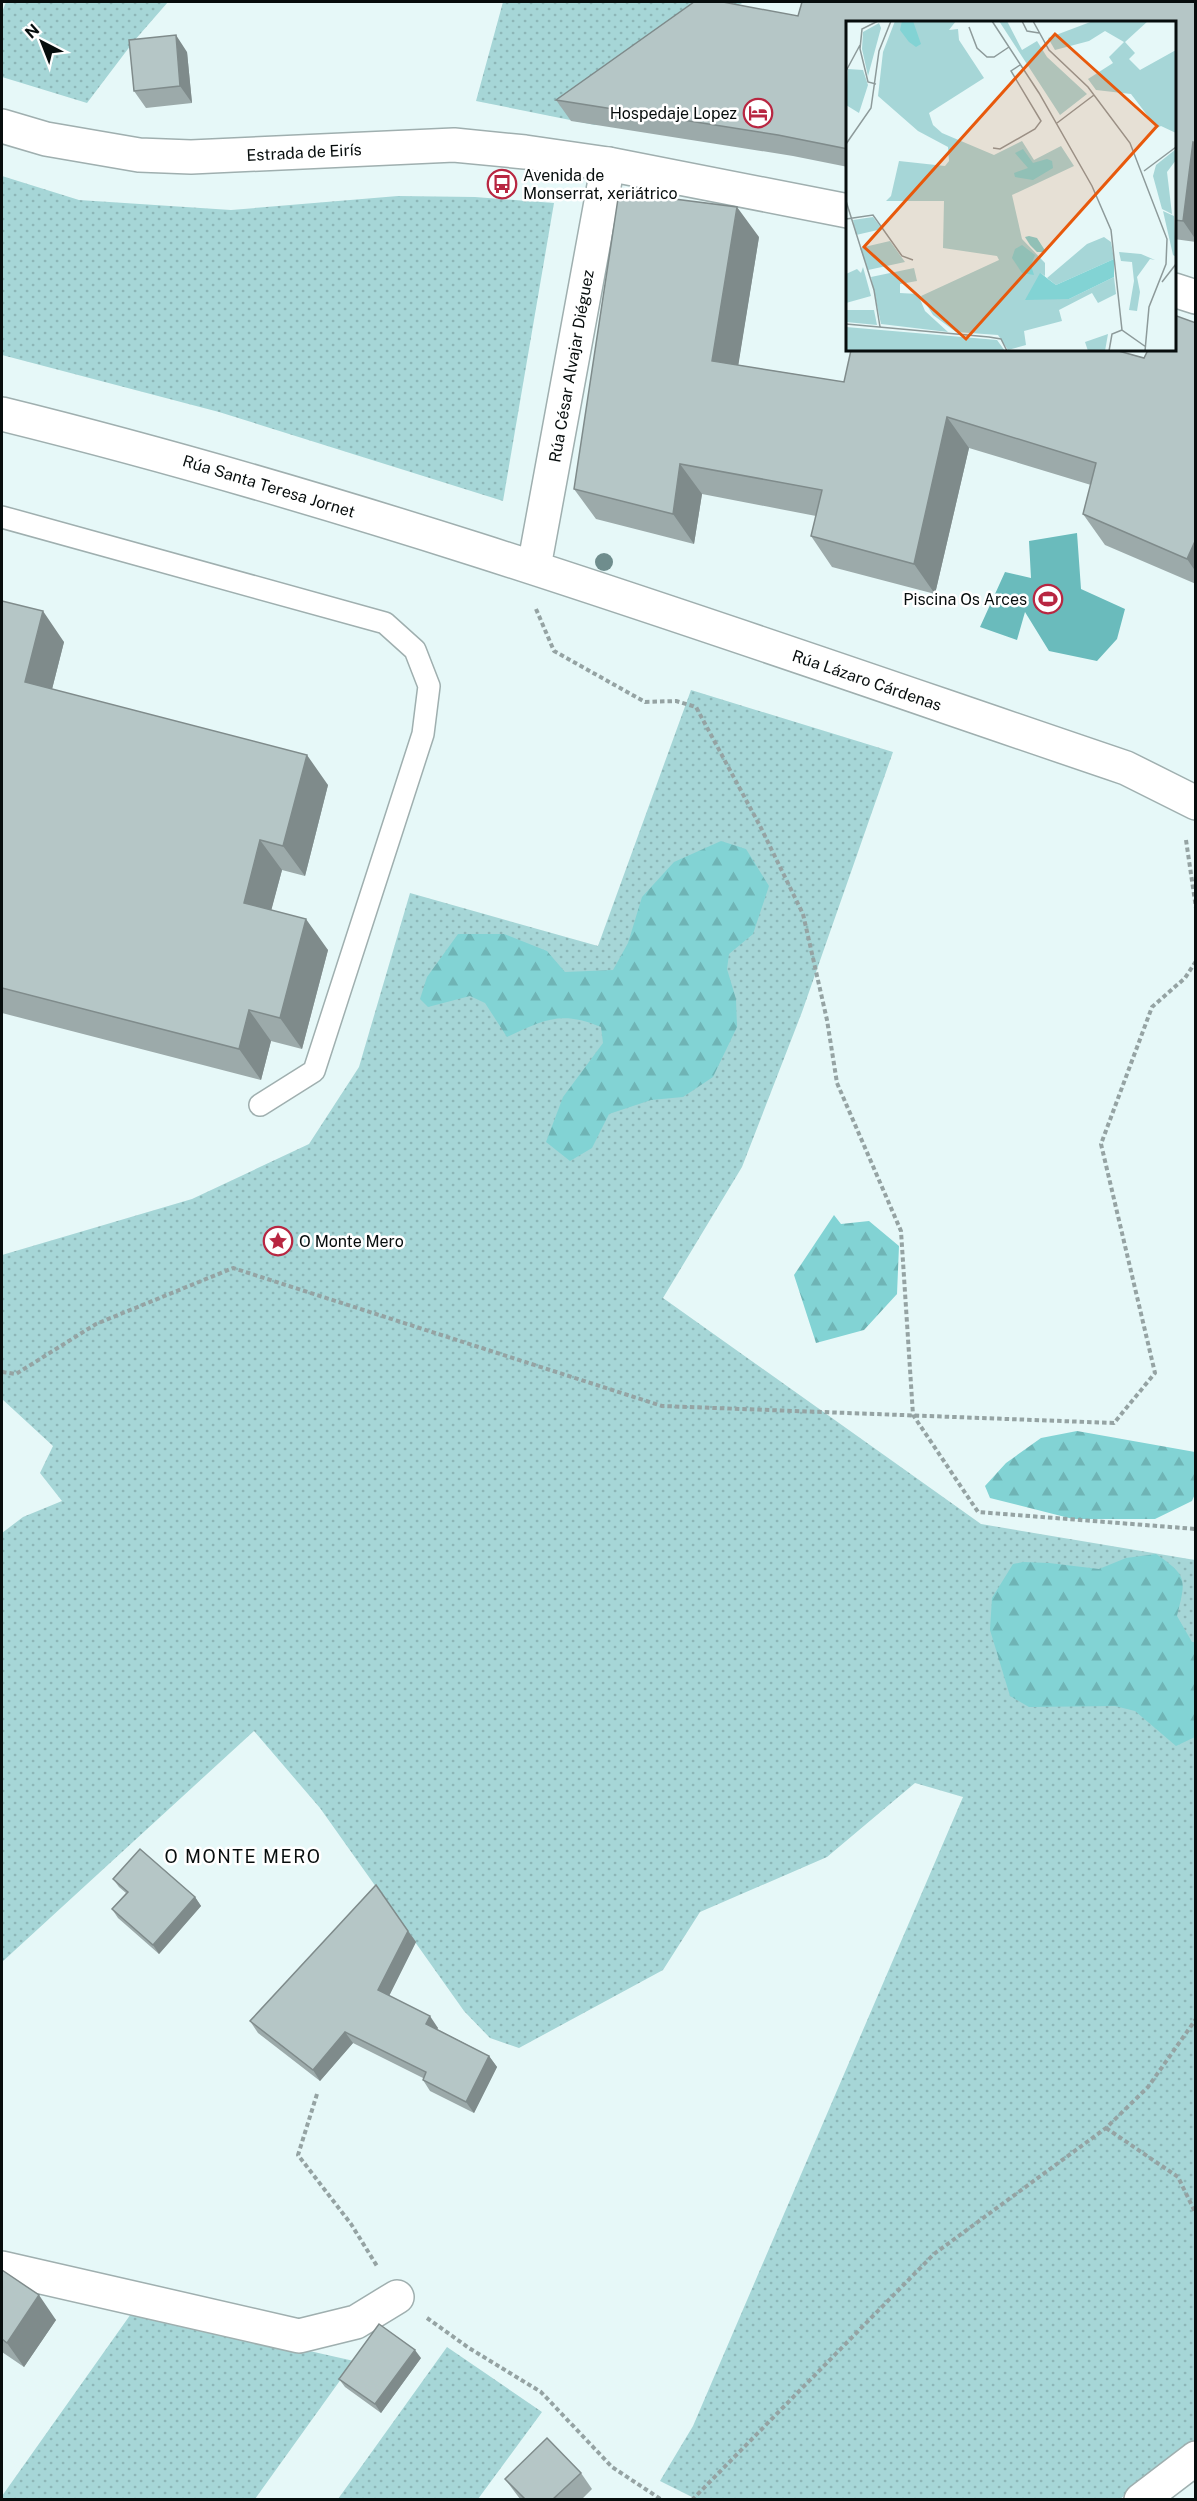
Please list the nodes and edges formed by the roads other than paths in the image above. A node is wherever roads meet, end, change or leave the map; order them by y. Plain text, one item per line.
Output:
1 (2, 126) edge
2 (608, 165) junction
3 (846, 211) edge
4 (1176, 291) edge
5 (1196, 297) edge
6 (2, 414) edge
7 (2, 517) edge
8 (534, 567) junction
9 (1196, 803) edge
10 (260, 1105) dead end
11 (2, 2268) edge
12 (397, 2297) road end
13 (1196, 2458) edge
14 (1141, 2499) edge

1 - 2 street, Estrada de Eirís
2 - 3 street, Estrada de Eirís
2 - 8 street, Rúa César Alvajar Diéguez
4 - 5 street
6 - 8 street, Rúa Santa Teresa Jornet
7 - 10 lane
8 - 9 street, Rúa Lázaro Cárdenas
11 - 12 street
13 - 14 street

